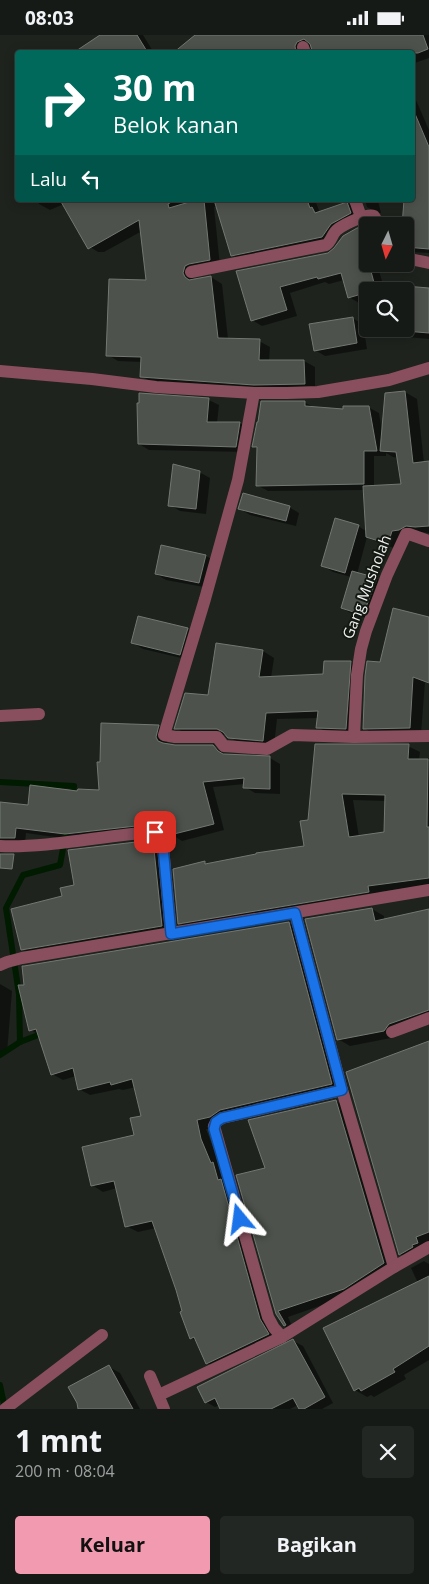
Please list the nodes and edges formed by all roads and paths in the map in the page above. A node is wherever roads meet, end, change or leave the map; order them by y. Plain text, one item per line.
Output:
1 (356, 202) edge
2 (361, 217) joint
3 (375, 217) edge
4 (359, 218) edge
5 (414, 260) edge
6 (429, 263) edge
7 (191, 272) dead end
8 (429, 369) edge
9 (0, 371) edge
10 (254, 393) junction
11 (429, 541) edge
12 (39, 713) dead end
13 (0, 716) edge
14 (429, 736) edge
15 (354, 737) junction
16 (0, 846) edge
17 (429, 890) edge
18 (295, 913) junction
19 (171, 934) junction
20 (3, 964) edge
21 (429, 1018) edge
22 (392, 1032) dead end
23 (342, 1090) junction
24 (429, 1247) edge
25 (394, 1267) junction
26 (102, 1335) dead end
27 (282, 1337) junction
28 (150, 1375) dead end
29 (159, 1395) junction
30 (5, 1409) edge
31 (164, 1409) edge

1 - 2 street
2 - 3 street
4 - 7 street
5 - 6 street
8 - 10 street
9 - 10 street
10 - 15 street
11 - 15 street, Gang Musholah
12 - 13 street
14 - 15 street
16 - 19 street
17 - 18 street
18 - 19 street
18 - 23 street
19 - 20 street
21 - 22 street
23 - 25 street
23 - 27 street
24 - 25 street
25 - 27 street
26 - 30 street
27 - 29 street
28 - 29 street
29 - 31 street

